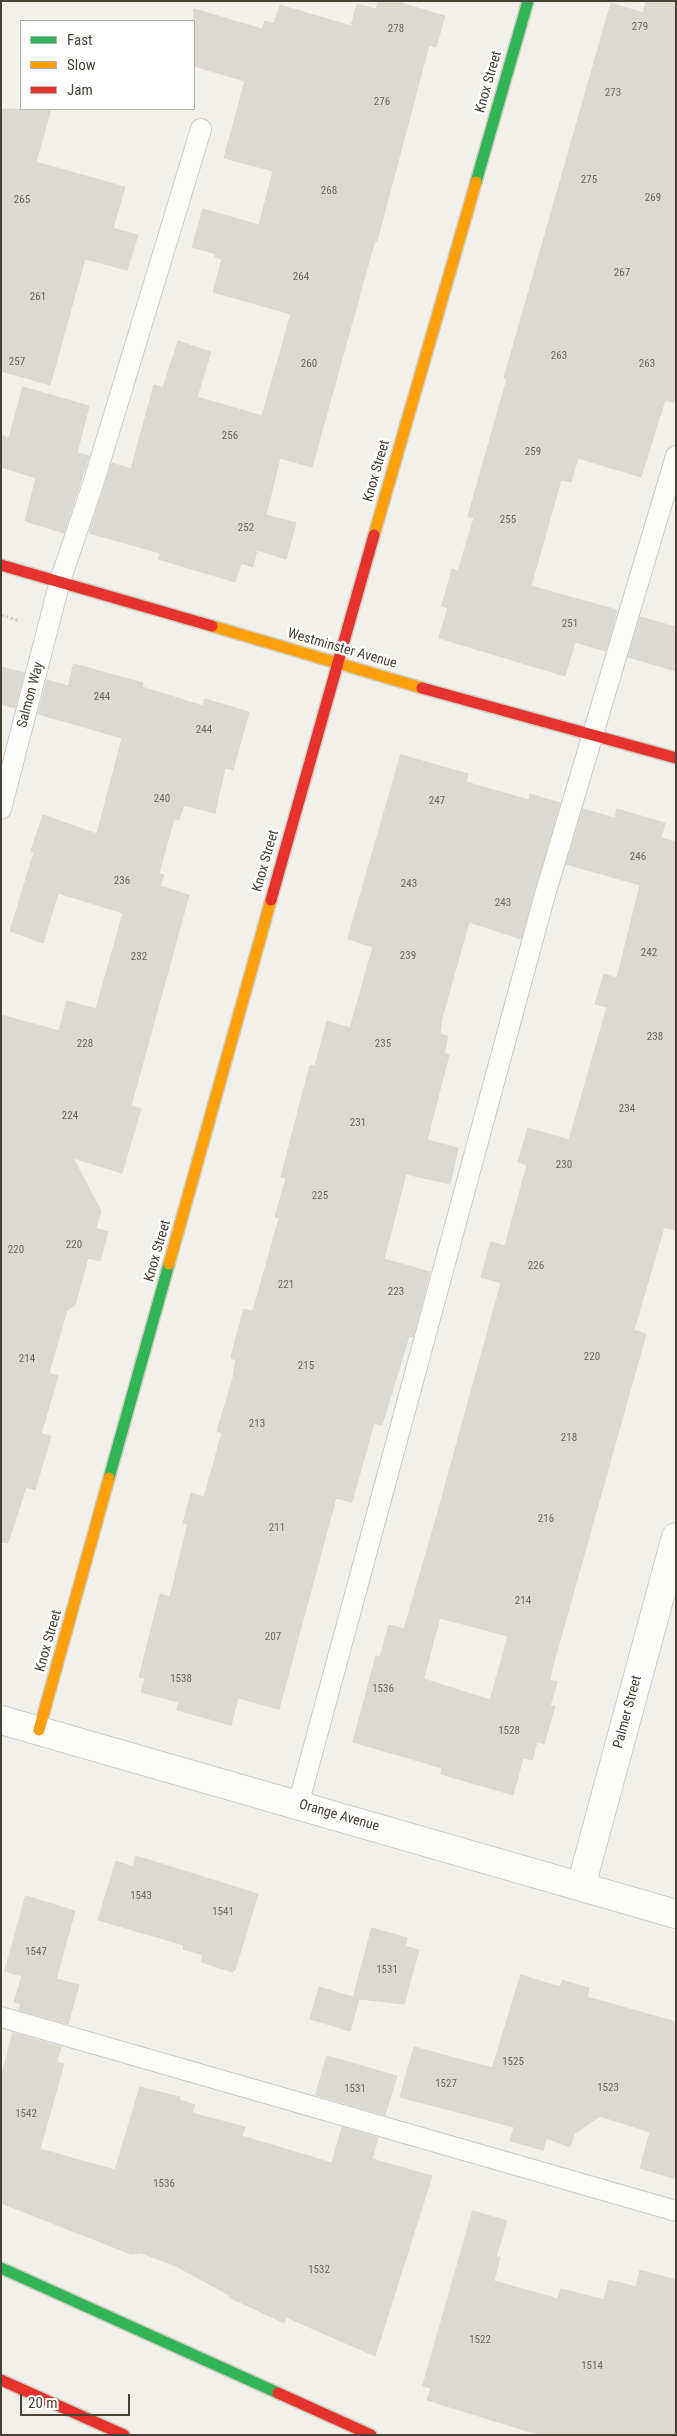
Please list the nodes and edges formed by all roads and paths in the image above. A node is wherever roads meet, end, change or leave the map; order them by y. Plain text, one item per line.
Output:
1 (528, 1) edge
2 (201, 129) dead end
3 (676, 456) edge
4 (1, 565) edge
5 (60, 581) junction
6 (337, 664) junction
7 (594, 735) junction
8 (676, 758) edge
9 (1, 808) edge
10 (676, 1536) edge
11 (1, 1720) edge
12 (39, 1730) junction
13 (298, 1805) junction
14 (580, 1886) junction
15 (676, 1914) edge
16 (1, 2016) edge
17 (676, 2211) edge
18 (1, 2268) edge
19 (1, 2380) edge
20 (124, 2435) edge
21 (371, 2435) edge

1 - 6 main road, Knox Street
2 - 5 lane, Salmon Way
3 - 7 lane
4 - 5 main road, Westminster Avenue
5 - 6 main road, Westminster Avenue
5 - 9 lane, Salmon Way
6 - 7 main road, Westminster Avenue
6 - 12 main road, Knox Street
7 - 8 main road, Westminster Avenue
7 - 13 lane
10 - 14 street, Palmer Street
11 - 12 street, Orange Avenue
12 - 13 street, Orange Avenue
13 - 14 street, Orange Avenue
14 - 15 street, Orange Avenue
16 - 17 lane
18 - 21 main road
19 - 20 main road

